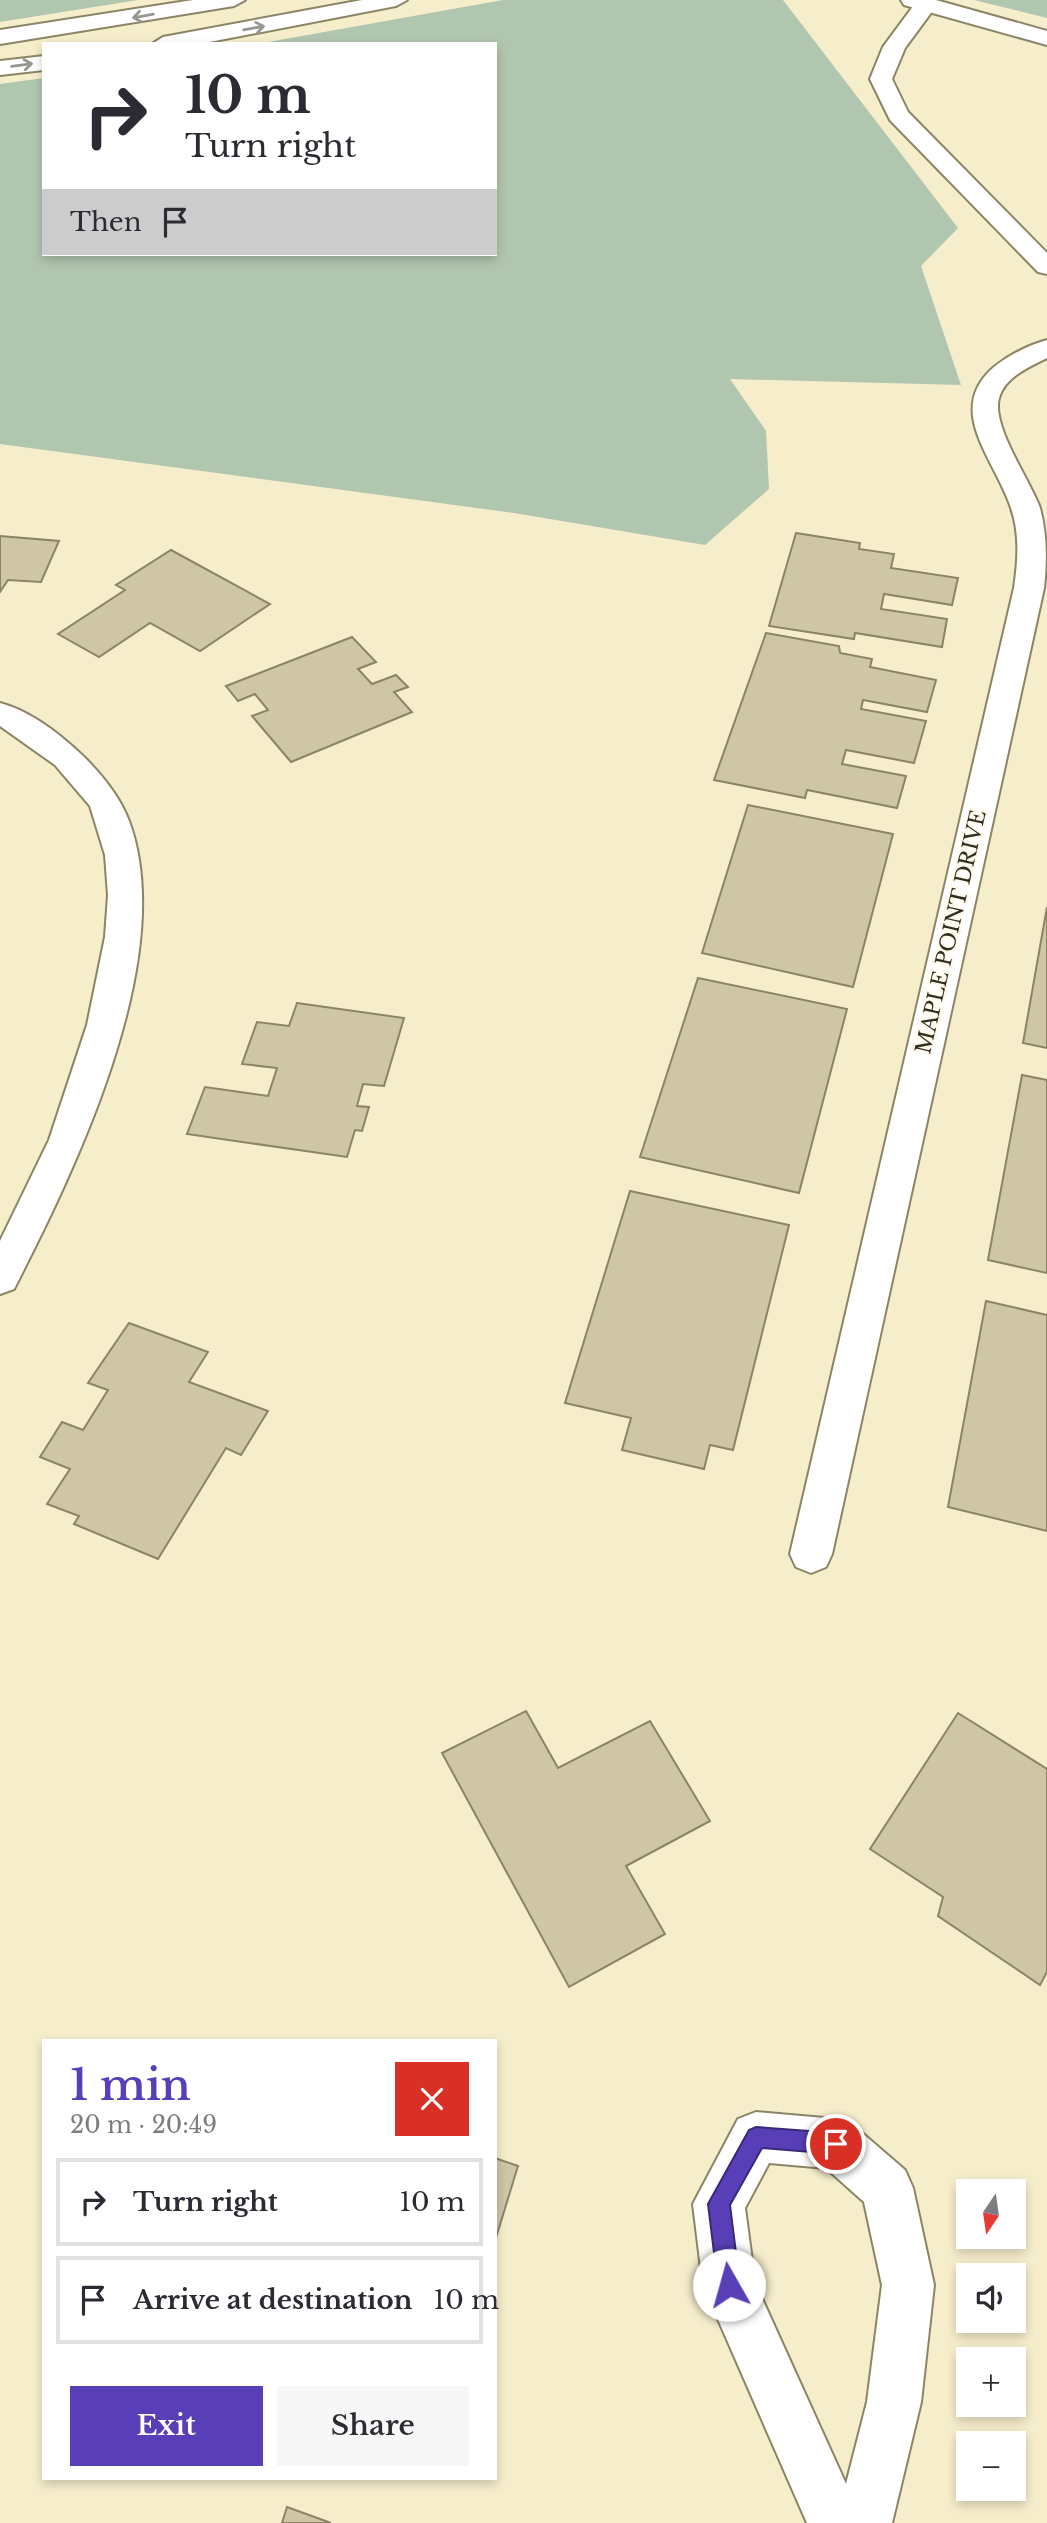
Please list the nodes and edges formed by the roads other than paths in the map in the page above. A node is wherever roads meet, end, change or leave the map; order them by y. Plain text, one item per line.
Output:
1 (234, 0) edge
2 (396, 0) edge
3 (919, 3) edge
4 (0, 37) edge
5 (1047, 38) edge
6 (174, 42) edge
7 (42, 62) edge
8 (0, 68) edge
9 (1047, 267) edge
10 (1047, 348) edge
11 (0, 713) edge
12 (0, 1278) edge
13 (811, 1555) dead end
14 (835, 2523) edge
15 (864, 2523) edge

1 -> 4 street
6 -> 2 street
3 - 5 street
3 - 9 street
8 -> 7 street
10 - 13 street, MAPLE POINT DRIVE
11 - 12 street
14 - 15 street

